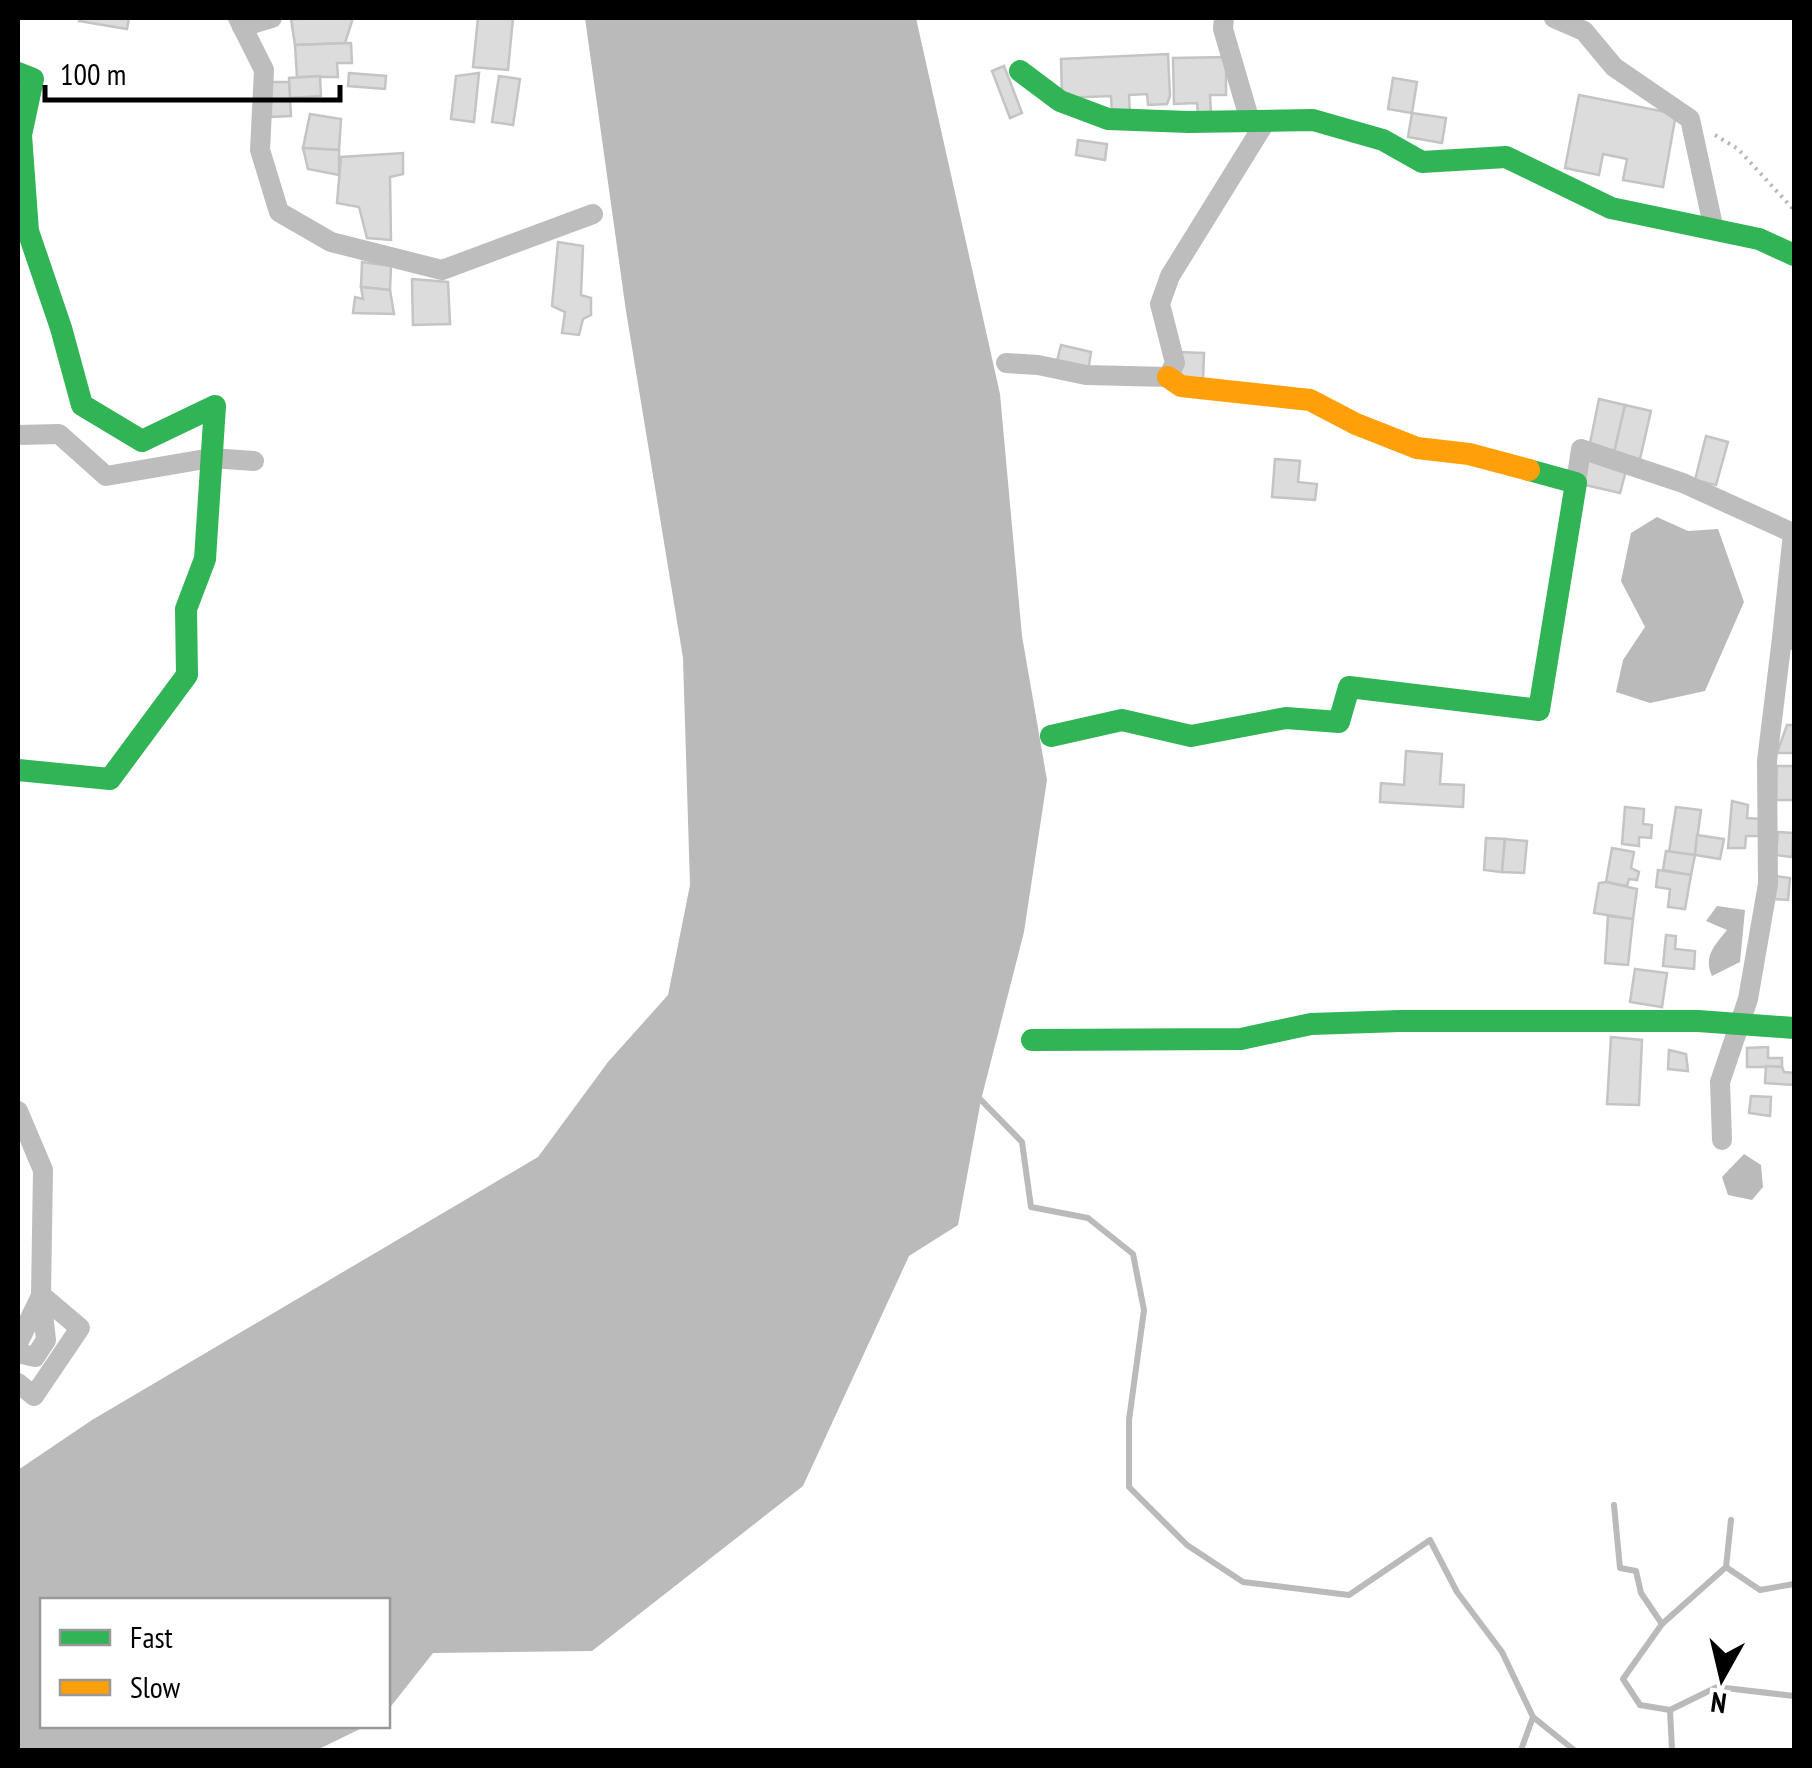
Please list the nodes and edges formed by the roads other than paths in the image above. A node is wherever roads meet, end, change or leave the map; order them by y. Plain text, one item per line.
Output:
1 (272, 18) edge
2 (1224, 18) edge
3 (1554, 18) edge
4 (240, 22) edge
5 (1020, 71) dead end
6 (18, 73) edge
7 (1258, 121) junction
8 (593, 214) dead end
9 (1714, 230) junction
10 (1794, 254) edge
11 (1006, 363) dead end
12 (1168, 378) junction
13 (18, 435) edge
14 (211, 458) junction
15 (254, 461) dead end
16 (1576, 484) junction
17 (1788, 639) edge
18 (1051, 736) dead end
19 (18, 770) edge
20 (1739, 1024) junction
21 (1794, 1028) edge
22 (1032, 1040) dead end
23 (18, 1111) edge
24 (1722, 1140) dead end
25 (42, 1295) junction
26 (18, 1344) edge
27 (18, 1352) edge
28 (18, 1383) edge

1 - 4 street
2 - 7 street
3 - 9 street
4 - 8 street
5 - 7 street
6 - 14 street
7 - 9 street
7 - 12 street
9 - 10 street
11 - 12 street
12 - 16 street
13 - 14 street
14 - 15 street
14 - 19 street
16 - 17 street
16 - 18 street
17 - 20 street
20 - 21 street
20 - 22 street
20 - 24 street
23 - 25 street
25 - 26 street
25 - 27 street
25 - 28 street

